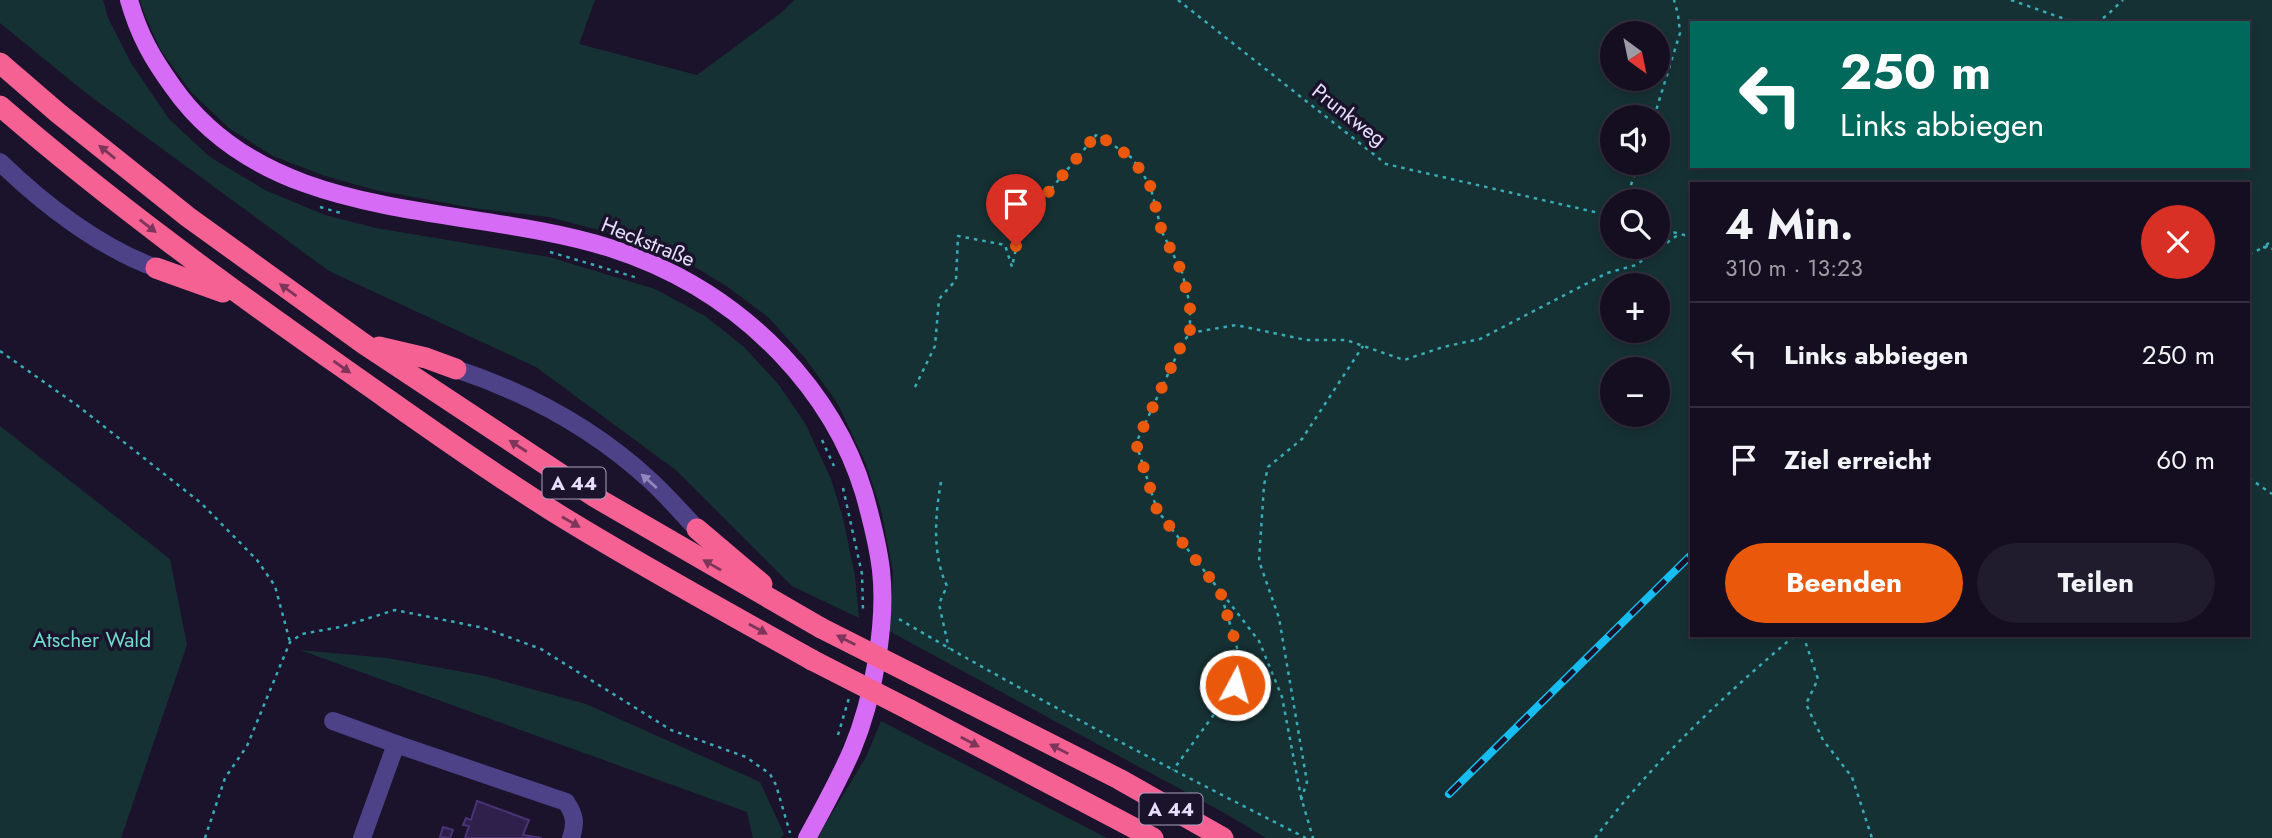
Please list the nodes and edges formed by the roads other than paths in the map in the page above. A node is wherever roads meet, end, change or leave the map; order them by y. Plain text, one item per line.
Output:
1 (129, 0) edge
2 (0, 63) edge
3 (0, 106) edge
4 (0, 162) edge
5 (156, 268) joint
6 (248, 301) junction
7 (363, 344) junction
8 (456, 369) joint
9 (698, 529) joint
10 (792, 611) junction
11 (333, 721) dead end
12 (397, 744) junction
13 (799, 835) edge
14 (362, 838) edge
15 (571, 838) edge
16 (1153, 838) edge
17 (1223, 838) edge

1 - 13 main road, Heckstraße
7 -> 2 highway, A 44
3 -> 6 highway, A 44
4 - 5 lane
5 - 6 highway
6 -> 16 highway, A 44, bridge
7 - 8 highway
10 -> 7 highway, A 44
9 -> 8 lane
9 - 10 highway
17 -> 10 highway, A 44, bridge
11 - 12 lane
12 - 14 lane
12 - 15 lane

